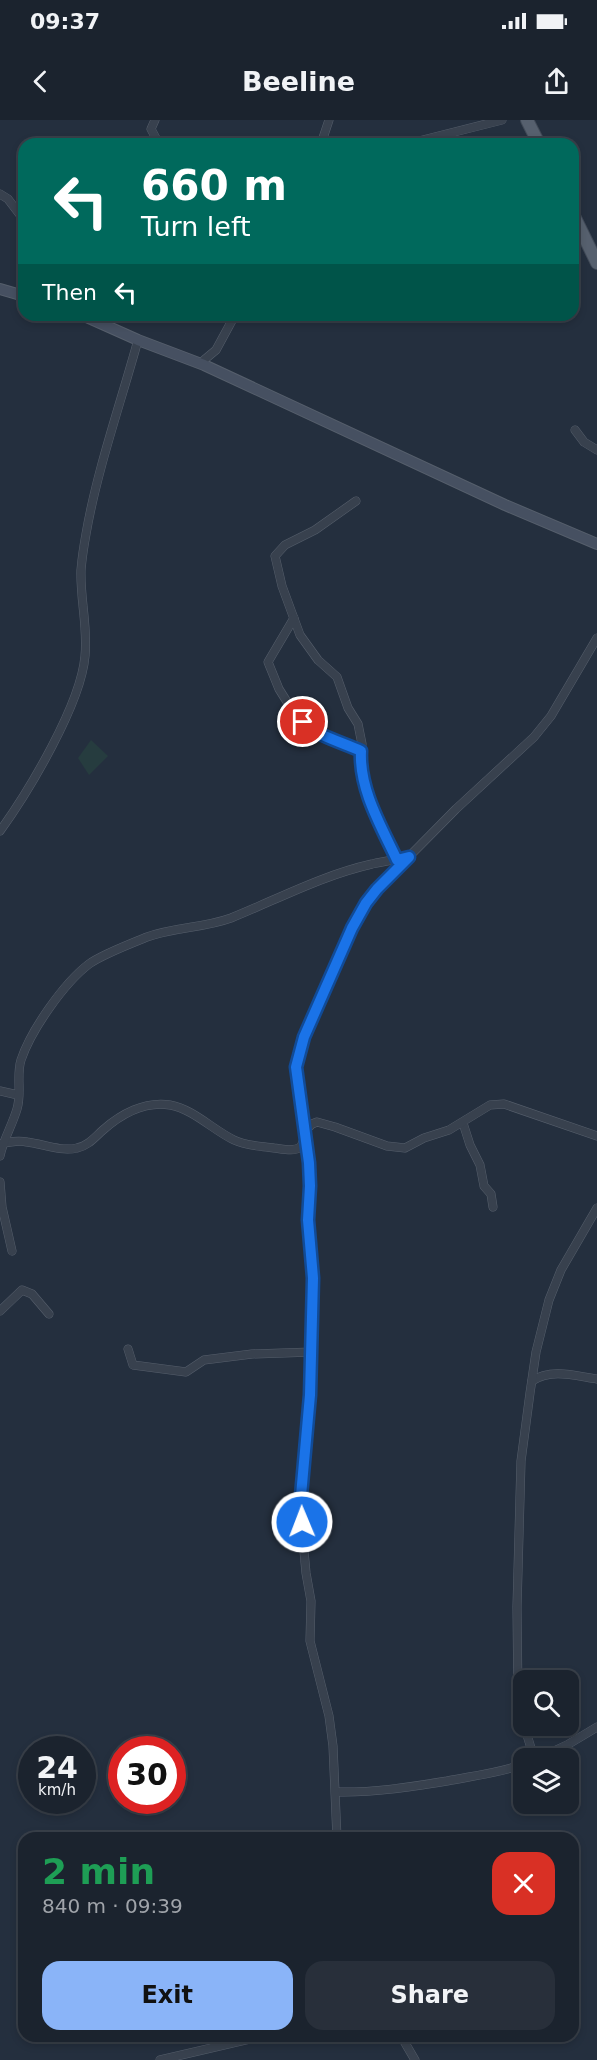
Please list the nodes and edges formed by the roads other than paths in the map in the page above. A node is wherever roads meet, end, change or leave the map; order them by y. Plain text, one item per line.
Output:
1 (155, 120) edge
2 (329, 120) edge
3 (502, 120) edge
4 (527, 120) edge
5 (156, 138) edge
6 (323, 138) edge
7 (431, 138) edge
8 (536, 138) edge
9 (0, 194) edge
10 (18, 212) edge
11 (579, 226) edge
12 (597, 263) edge
13 (0, 289) edge
14 (18, 294) edge
15 (95, 321) edge
16 (232, 321) edge
17 (138, 340) junction
18 (204, 365) junction
19 (575, 430) dead end
20 (597, 450) edge
21 (356, 501) dead end
22 (597, 544) edge
23 (294, 618) junction
24 (597, 638) edge
25 (361, 751) junction
26 (0, 831) edge
27 (409, 857) junction
28 (397, 860) junction
29 (0, 1091) edge
30 (18, 1095) junction
31 (463, 1123) junction
32 (306, 1132) junction
33 (597, 1136) edge
34 (1, 1143) edge
35 (0, 1156) edge
36 (0, 1182) edge
37 (493, 1207) dead end
38 (597, 1208) edge
39 (12, 1251) dead end
40 (0, 1311) edge
41 (49, 1314) dead end
42 (128, 1349) dead end
43 (312, 1352) junction
44 (597, 1379) edge
45 (532, 1381) junction
46 (518, 1670) edge
47 (597, 1727) edge
48 (560, 1748) edge
49 (513, 1767) edge
50 (336, 1792) junction
51 (337, 1832) edge
52 (237, 2042) edge
53 (404, 2042) edge
54 (160, 2060) edge
55 (415, 2060) edge

1 - 5 street
2 - 6 street
3 - 7 street
4 - 8 main road
9 - 10 street
11 - 12 main road
13 - 14 main road
15 - 17 main road
16 - 18 street
17 - 18 main road
17 - 26 street
18 - 22 main road
19 - 20 street
21 - 23 street
23 - 25 street
23 - 25 street
24 - 27 street
25 - 28 street
27 - 28 street
27 - 32 street
28 - 30 street
29 - 30 street
30 - 34 street
31 - 32 street
31 - 33 street
31 - 37 street
32 - 34 street
32 - 43 street
34 - 35 street
36 - 39 street
38 - 45 street
40 - 41 street
42 - 43 street
43 - 50 street
44 - 45 street
45 - 46 street
47 - 48 street
49 - 50 street
50 - 51 street
52 - 54 street
53 - 55 street

